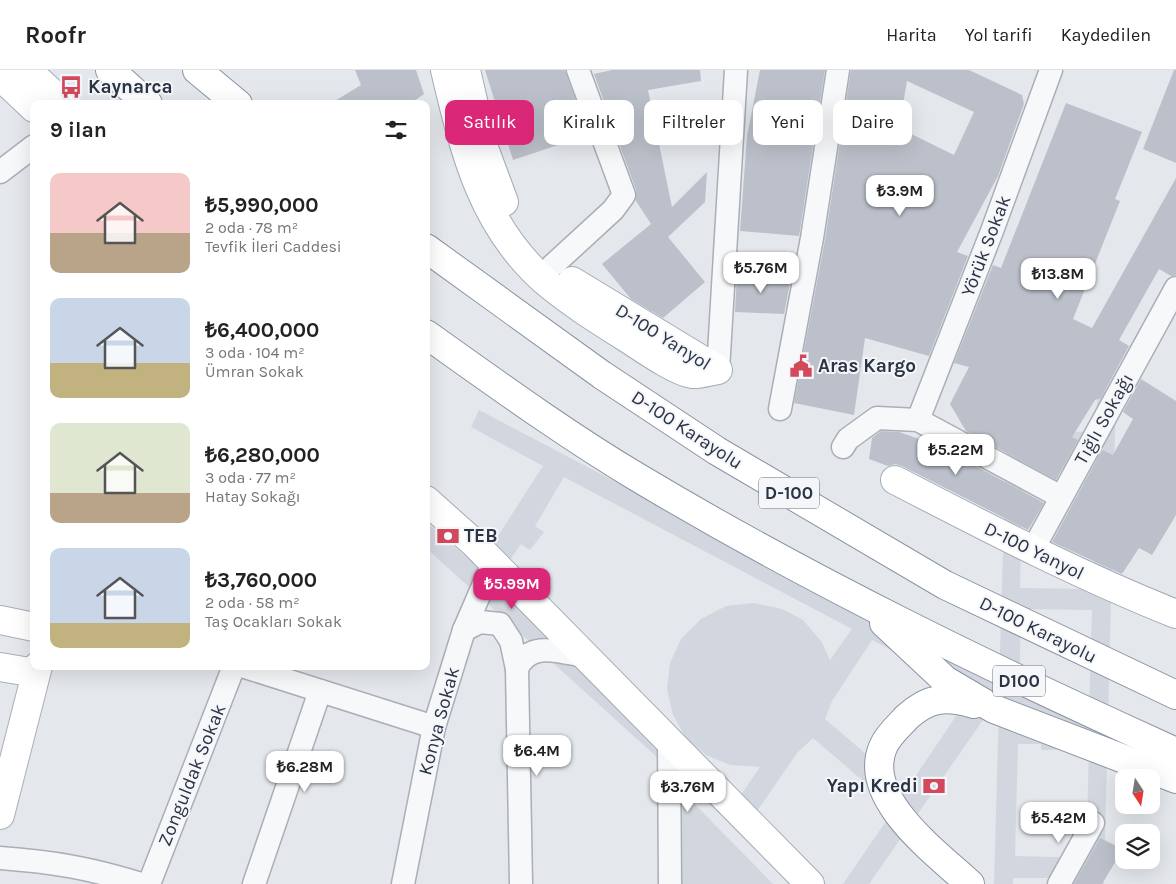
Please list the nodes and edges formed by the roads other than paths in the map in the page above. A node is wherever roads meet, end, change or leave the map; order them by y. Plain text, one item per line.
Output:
1 (27, 70) edge
2 (110, 70) edge
3 (197, 70) edge
4 (445, 70) edge
5 (466, 70) edge
6 (578, 70) edge
7 (736, 70) edge
8 (838, 70) edge
9 (1043, 73) edge
10 (0, 76) edge
11 (60, 100) edge
12 (144, 100) edge
13 (233, 100) edge
14 (30, 104) edge
15 (30, 149) edge
16 (0, 172) edge
17 (430, 251) edge
18 (552, 266) junction
19 (1176, 288) edge
20 (430, 337) edge
21 (718, 370) junction
22 (780, 409) dead end
23 (918, 420) junction
24 (843, 447) dead end
25 (895, 480) dead end
26 (1061, 496) junction
27 (430, 504) edge
28 (1032, 551) junction
29 (493, 563) junction
30 (865, 604) junction
31 (1176, 614) edge
32 (0, 620) edge
33 (30, 626) edge
34 (464, 630) junction
35 (584, 656) junction
36 (0, 666) edge
37 (30, 669) edge
38 (516, 669) junction
39 (37, 670) edge
40 (232, 670) edge
41 (254, 670) edge
42 (1144, 682) junction
43 (1176, 683) edge
44 (320, 691) junction
45 (1176, 695) edge
46 (994, 709) junction
47 (434, 727) junction
48 (669, 742) junction
49 (1176, 752) edge
50 (1176, 778) edge
51 (0, 815) edge
52 (1093, 823) dead end
53 (0, 858) edge
54 (141, 884) edge
55 (150, 884) edge
56 (254, 884) edge
57 (403, 884) edge
58 (521, 884) edge
59 (670, 884) edge
60 (810, 884) edge
61 (970, 884) edge
62 (1059, 884) edge

1 - 11 main road
2 - 12 main road
3 - 13 main road
4 - 21 main road, D-100 Yanyol
5 - 18 main road, D-100 Yanyol
6 - 18 street
7 - 21 street
8 - 22 street
9 - 23 street, Yörük Sokak
10 - 14 main road
15 - 16 street
17 - 42 main road, D-100 Karayolu / D-100
18 - 21 main road, D-100 Yanyol
19 - 26 street, Tığlı Sokağı
20 - 30 main road
23 - 24 street
23 - 26 street
25 - 28 main road, D-100 Yanyol
26 - 28 street, Tığlı Sokağı
27 - 29 main road
28 - 31 main road, D-100 Yanyol
29 - 34 street, Konya Sokak
29 - 35 main road
30 - 46 main road
30 - 49 main road, D100
32 - 33 main road
34 - 38 street
34 - 47 street, Konya Sokak
35 - 38 street
35 - 48 main road
36 - 37 main road
38 - 58 street
39 - 51 main road
40 - 55 street, Zonguldak Sokak
41 - 44 street
42 - 43 main road
42 - 45 main road, D-100 Karayolu / D-100
44 - 47 street
44 - 56 street
46 - 50 main road
46 - 61 main road
47 - 57 street, Konya Sokak
48 - 59 street
48 - 60 main road
52 - 62 street
53 - 54 street

